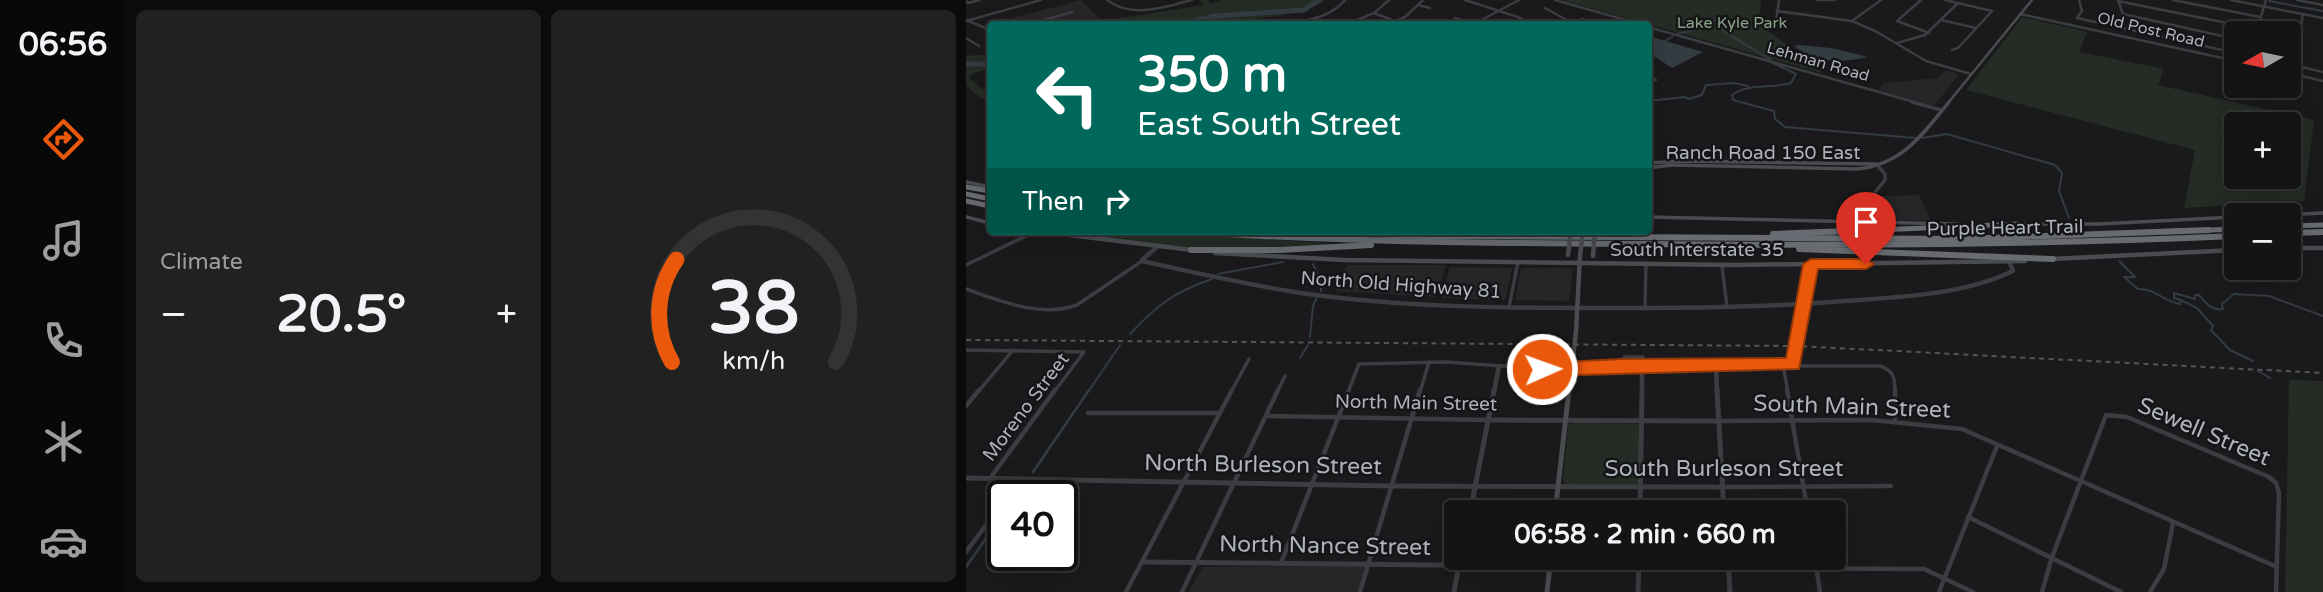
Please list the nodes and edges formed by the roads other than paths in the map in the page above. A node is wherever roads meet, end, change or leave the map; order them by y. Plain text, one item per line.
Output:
1 (980, 0) edge
2 (1041, 0) edge
3 (1107, 0) edge
4 (1192, 0) edge
5 (1345, 0) edge
6 (1389, 0) edge
7 (1423, 0) edge
8 (1465, 0) edge
9 (1519, 0) edge
10 (1555, 0) edge
11 (1779, 0) edge
12 (1817, 0) edge
13 (1835, 0) edge
14 (1881, 0) edge
15 (1921, 0) edge
16 (1945, 0) edge
17 (2032, 0) edge
18 (2079, 0) edge
19 (2118, 0) edge
20 (2176, 0) edge
21 (2231, 0) edge
22 (2266, 0) edge
23 (2297, 0) edge
24 (966, 1) edge
25 (1958, 3) junction
26 (1026, 4) edge
27 (1418, 5) junction
28 (2323, 5) edge
29 (2264, 7) junction
30 (1430, 8) dead end
31 (1545, 8) dead end
32 (1498, 11) junction
33 (1777, 11) junction
34 (1072, 12) dead end
35 (1374, 13) junction
36 (2020, 14) junction
37 (2123, 14) junction
38 (2303, 14) junction
39 (2260, 17) junction
40 (1455, 18) dead end
41 (2323, 18) edge
42 (1584, 19) dead end
43 (1625, 20) joint
44 (1941, 20) junction
45 (966, 21) edge
46 (1040, 21) edge
47 (1302, 21) edge
48 (1354, 21) edge
49 (1395, 21) joint
50 (1465, 21) edge
51 (1480, 21) edge
52 (1525, 21) edge
53 (1567, 21) edge
54 (1579, 21) edge
55 (1629, 21) edge
56 (1776, 21) dead end
57 (2259, 21) edge
58 (1852, 22) junction
59 (2224, 24) edge
60 (2301, 25) edge
61 (2116, 26) junction
62 (1652, 28) edge
63 (1976, 28) junction
64 (987, 29) edge
65 (1929, 33) junction
66 (2224, 36) edge
67 (966, 38) edge
68 (1896, 44) junction
69 (979, 46) dead end
70 (1952, 50) dead end
71 (2224, 50) edge
72 (2224, 58) edge
73 (2301, 67) edge
74 (2323, 72) edge
75 (1971, 74) junction
76 (2301, 76) edge
77 (2323, 81) edge
78 (1941, 110) junction
79 (1877, 164) junction
80 (1652, 166) edge
81 (966, 184) edge
82 (987, 188) edge
83 (966, 194) edge
84 (987, 198) edge
85 (966, 201) edge
86 (987, 205) edge
87 (1864, 206) junction
88 (2323, 213) edge
89 (2301, 214) edge
90 (966, 217) edge
91 (1652, 217) edge
92 (2224, 218) edge
93 (987, 222) edge
94 (1850, 223) junction
95 (1882, 224) junction
96 (2019, 224) junction
97 (2323, 225) edge
98 (2301, 226) edge
99 (2224, 229) edge
100 (2323, 232) edge
101 (2301, 233) edge
102 (1029, 235) edge
103 (1067, 235) edge
104 (1246, 235) edge
105 (1388, 235) edge
106 (1571, 235) edge
107 (1583, 235) edge
108 (1595, 235) edge
109 (2224, 236) edge
110 (1725, 238) junction
111 (1406, 242) junction
112 (1727, 245) junction
113 (1157, 247) junction
114 (2301, 248) edge
115 (2323, 248) edge
116 (1191, 250) junction
117 (2224, 251) edge
118 (2053, 259) junction
119 (1142, 261) junction
120 (2009, 261) junction
121 (1518, 262) junction
122 (1556, 262) junction
123 (1579, 263) junction
124 (1646, 263) junction
125 (1602, 264) junction
126 (1722, 264) junction
127 (1811, 264) junction
128 (966, 265) edge
129 (966, 289) edge
130 (1804, 304) junction
131 (1510, 307) junction
132 (1578, 308) junction
133 (1645, 308) junction
134 (1727, 308) junction
135 (966, 350) edge
136 (1013, 350) junction
137 (1249, 359) dead end
138 (1429, 362) junction
139 (1643, 365) junction
140 (1716, 365) junction
141 (1783, 365) junction
142 (1793, 365) junction
143 (1499, 366) junction
144 (1623, 366) junction
145 (1516, 367) joint
146 (1571, 367) junction
147 (1285, 376) dead end
148 (966, 406) edge
149 (1088, 413) dead end
150 (1220, 413) junction
151 (1266, 416) junction
152 (1337, 417) junction
153 (1411, 418) junction
154 (1487, 419) junction
155 (1564, 420) junction
156 (1717, 421) junction
157 (1792, 421) junction
158 (1642, 422) junction
159 (1895, 422) junction
160 (1997, 446) junction
161 (966, 478) edge
162 (990, 478) junction
163 (1019, 479) joint
164 (1185, 481) junction
165 (1236, 482) junction
166 (2080, 483) junction
167 (1311, 485) junction
168 (1391, 486) junction
169 (1475, 486) junction
170 (1558, 486) junction
171 (1804, 486) junction
172 (1891, 486) dead end
173 (1641, 487) junction
174 (1722, 487) junction
175 (1472, 500) edge
176 (1556, 500) edge
177 (1640, 500) edge
178 (1723, 500) edge
179 (1806, 500) edge
180 (1969, 517) junction
181 (2173, 523) junction
182 (987, 524) edge
183 (966, 552) edge
184 (2052, 557) junction
185 (1142, 562) junction
186 (1196, 562) junction
187 (1444, 562) edge
188 (1281, 563) junction
189 (1368, 564) junction
190 (2277, 567) junction
191 (1846, 568) edge
192 (1458, 570) edge
193 (1549, 570) edge
194 (1639, 570) edge
195 (1729, 570) edge
196 (1816, 570) edge
197 (1945, 577) junction
198 (1126, 592) edge
199 (1182, 592) edge
200 (1360, 592) edge
201 (1454, 592) edge
202 (1547, 592) edge
203 (1638, 592) edge
204 (1730, 592) edge
205 (1820, 592) edge
206 (1939, 592) edge
207 (1973, 592) edge
208 (2042, 592) edge
209 (2121, 592) edge
210 (2150, 592) edge
211 (2276, 592) edge

1 - 24 street
2 - 26 street
3 - 4 street
5 - 47 street
6 - 35 street
7 - 27 street
8 - 32 street
9 - 32 street
10 - 43 street
11 - 33 street
12 - 13 street
14 - 58 street
15 - 65 street
16 - 25 street
17 - 36 main road, Ranch Road 150 East
18 - 61 street
19 - 37 street
19 - 59 street
20 - 39 street
21 - 29 street
22 - 29 street
23 - 28 street
25 - 44 street
25 - 63 street
26 - 45 street
27 - 30 street
27 - 49 street
29 - 38 street
29 - 39 street
31 - 53 street
32 - 51 street
32 - 52 street
33 - 56 street
33 - 58 street
34 - 46 street
35 - 48 street
35 - 49 street
36 - 72 street, Old Post Road
36 - 75 main road, Ranch Road 150 East
37 - 61 street
37 - 66 street
38 - 41 street
38 - 60 street
39 - 57 street
40 - 50 street
42 - 54 street
43 - 55 street
44 - 63 street
44 - 65 street
45 - 64 street
58 - 68 street
61 - 71 street
62 - 78 street, Lehman Road
63 - 70 street
65 - 68 street
67 - 69 street
68 - 75 street
73 - 74 street
75 - 78 main road, Ranch Road 150 East
76 - 77 street
78 - 79 main road, Ranch Road 150 East
79 - 80 main road, Ranch Road 150 East
79 - 87 street
81 - 82 highway
83 - 84 highway
85 - 86 highway
87 - 94 street
87 - 95 street
88 - 89 main road
90 - 93 main road
91 - 94 main road, South Interstate 35
92 - 96 main road, South Interstate 35
94 - 95 main road, South Interstate 35
95 - 96 main road, South Interstate 35
96 - 110 highway
97 - 98 highway
99 - 110 highway, Purple Heart Trail
100 - 101 highway
102 - 128 street
103 - 113 main road
104 - 111 highway, Purple Heart Trail
105 - 110 highway, Purple Heart Trail
106 - 122 main road, bridge
107 - 123 main road, bridge
108 - 125 main road, bridge
109 - 112 highway, Purple Heart Trail
111 - 112 highway, Purple Heart Trail
111 - 116 highway
112 - 118 highway
113 - 116 main road, South Interstate 35
113 - 119 street
114 - 115 main road
116 - 121 main road, South Interstate 35
117 - 118 main road, South Interstate 35
118 - 120 main road, South Interstate 35
119 - 129 street
119 - 131 street, North Old Highway 81
120 - 127 main road, South Interstate 35
120 - 130 street, North Old Highway 81
121 - 122 main road, South Interstate 35
121 - 131 street
122 - 123 main road, South Interstate 35
123 - 125 main road, South Interstate 35
123 - 132 main road
124 - 125 main road, South Interstate 35
124 - 126 main road, South Interstate 35
124 - 133 street
126 - 127 main road, South Interstate 35
126 - 134 street
127 - 130 street
130 - 134 street, North Old Highway 81
130 - 142 street
131 - 132 street, North Old Highway 81
132 - 133 street, North Old Highway 81
132 - 146 main road
133 - 134 street, North Old Highway 81
135 - 136 street
136 - 148 street
136 - 162 street, Moreno Street
137 - 150 street
138 - 143 street
138 - 152 street
138 - 153 street
139 - 140 street
139 - 144 street
139 - 144 street
139 - 158 street
140 - 141 street
140 - 156 street
141 - 142 street
141 - 157 street
142 - 159 street
143 - 145 street
143 - 154 street
144 - 146 street
145 - 146 street
146 - 155 main road
147 - 151 street
149 - 150 street
150 - 164 street
151 - 152 street, North Main Street
151 - 165 street
152 - 153 street, North Main Street
152 - 167 street
153 - 154 street, North Main Street
153 - 168 street
154 - 155 street, North Main Street
154 - 169 street
155 - 158 street, South Main Street
155 - 170 main road
156 - 157 street, South Main Street
156 - 158 street, South Main Street
156 - 174 street
157 - 159 street, South Main Street
157 - 171 street
158 - 173 street
159 - 160 street, South Main Street
160 - 166 street, South Main Street
160 - 180 street
161 - 162 street, North Burleson Street
162 - 163 street, North Burleson Street
163 - 164 street, North Burleson Street
164 - 165 street, North Burleson Street
164 - 185 street
165 - 167 street, North Burleson Street
165 - 186 street
166 - 181 street, South Main Street
166 - 184 street
166 - 190 street, Sewell Street
167 - 168 street, North Burleson Street
167 - 188 street
168 - 169 street, North Burleson Street
168 - 189 street
169 - 170 street, North Burleson Street
169 - 175 street
170 - 173 street, South Burleson Street
170 - 176 main road
171 - 172 street, South Burleson Street
171 - 174 street, South Burleson Street
171 - 179 street
173 - 174 street, South Burleson Street
173 - 177 street
174 - 178 street
180 - 184 street
180 - 197 street
181 - 190 street, South Main Street
181 - 210 street
182 - 183 street
184 - 208 street
184 - 209 street
185 - 186 street, North Nance Street
185 - 198 street
186 - 188 street, North Nance Street
186 - 199 street
187 - 189 street, North Nance Street
188 - 189 street, North Nance Street
189 - 200 street
190 - 211 street
191 - 197 street
192 - 201 street
193 - 202 main road
194 - 203 street
195 - 204 street
196 - 205 street
197 - 206 street
197 - 207 street

